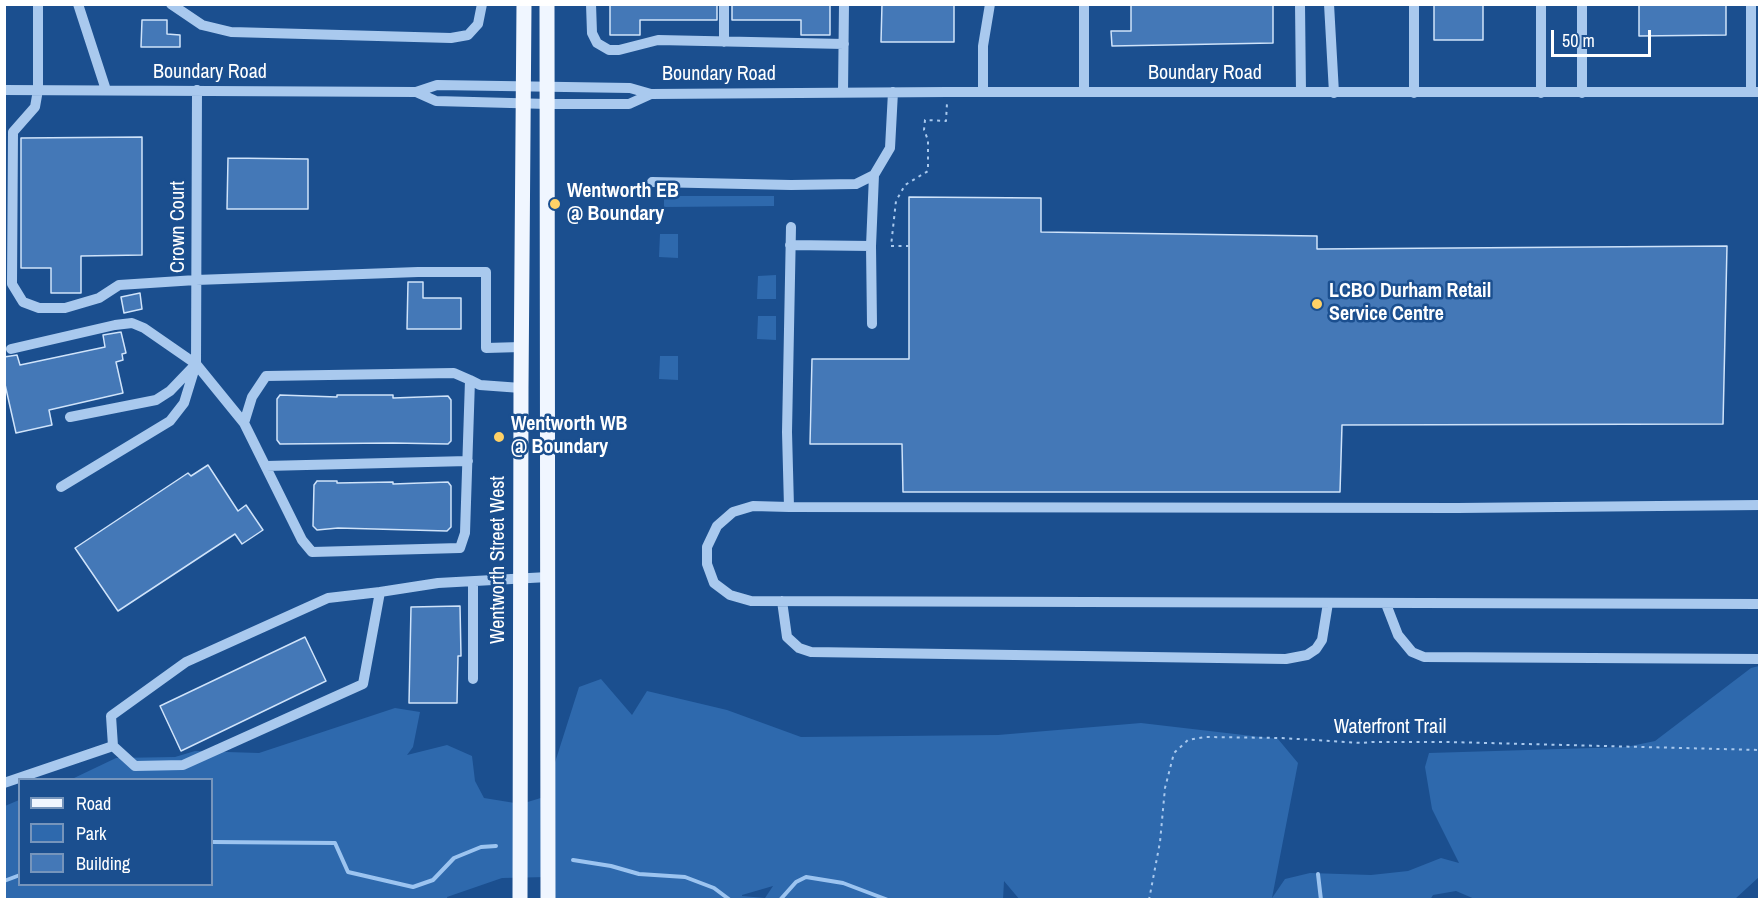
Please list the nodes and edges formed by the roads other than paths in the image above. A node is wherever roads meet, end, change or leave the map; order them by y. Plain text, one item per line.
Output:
1 (38, 4) edge
2 (78, 4) edge
3 (171, 4) edge
4 (482, 4) edge
5 (524, 4) edge
6 (547, 4) edge
7 (591, 4) edge
8 (724, 4) edge
9 (844, 4) edge
10 (990, 4) edge
11 (1084, 4) edge
12 (1300, 4) edge
13 (1329, 4) edge
14 (1414, 4) edge
15 (1540, 4) edge
16 (1582, 4) edge
17 (1751, 4) edge
18 (724, 42) junction
19 (844, 44) junction
20 (547, 86) junction
21 (524, 87) junction
22 (4, 90) edge
23 (38, 90) junction
24 (106, 90) junction
25 (197, 90) junction
26 (416, 92) junction
27 (843, 92) junction
28 (893, 92) junction
29 (983, 92) junction
30 (1084, 92) junction
31 (1300, 92) junction
32 (1755, 92) edge
33 (1334, 93) junction
34 (1414, 93) junction
35 (1541, 93) junction
36 (1582, 93) junction
37 (651, 94) junction
38 (523, 103) junction
39 (548, 104) junction
40 (874, 175) junction
41 (652, 182) dead end
42 (790, 227) dead end
43 (790, 245) junction
44 (871, 246) junction
45 (196, 280) junction
46 (872, 324) dead end
47 (521, 347) junction
48 (11, 349) dead end
49 (196, 364) junction
50 (471, 380) junction
51 (521, 388) junction
52 (70, 417) dead end
53 (244, 423) junction
54 (468, 461) junction
55 (266, 466) junction
56 (61, 487) dead end
57 (1760, 505) edge
58 (789, 507) junction
59 (548, 577) junction
60 (520, 578) junction
61 (473, 582) junction
62 (380, 592) junction
63 (782, 601) junction
64 (1328, 603) junction
65 (1386, 604) junction
66 (1760, 604) edge
67 (1760, 659) edge
68 (473, 680) dead end
69 (113, 746) junction
70 (19, 778) edge
71 (520, 900) edge
72 (548, 900) edge

1 - 23 street
2 - 24 street
3 - 4 street
5 - 21 main road, Wentworth Street West
6 - 20 main road
7 - 18 street
8 - 18 street
9 - 19 street
10 - 29 street
11 - 30 street
12 - 31 street
13 - 33 street
14 - 34 street
15 - 35 street
16 - 36 street
17 - 32 street
18 - 19 street
19 - 27 street
20 - 21 street, Boundary Road
20 - 37 street, Boundary Road
20 - 39 main road
21 - 26 street, Boundary Road
21 - 38 main road, Wentworth Street West
22 - 23 street, Boundary Road
23 - 24 street, Boundary Road
23 - 45 street
24 - 25 street, Boundary Road
25 - 26 street, Boundary Road
25 - 45 street, Crown Court
26 - 38 street, Boundary Road
27 - 28 street, Boundary Road
27 - 37 street, Boundary Road
28 - 29 street, Boundary Road
28 - 40 street
29 - 30 street, Boundary Road
30 - 31 street, Boundary Road
31 - 33 street, Boundary Road
32 - 36 street, Boundary Road
33 - 34 street, Boundary Road
34 - 35 street, Boundary Road
35 - 36 street, Boundary Road
37 - 39 street, Boundary Road
38 - 39 street, Boundary Road
38 - 47 main road, Wentworth Street West
39 - 59 main road
40 - 41 street
40 - 44 street
42 - 43 street
43 - 44 street
43 - 58 street
44 - 46 street
45 - 47 street
45 - 49 street, Crown Court
47 - 51 main road, Wentworth Street West
48 - 49 street
49 - 52 street
49 - 53 street
49 - 56 street, Crown Court
50 - 51 street
50 - 53 street
50 - 54 street
51 - 60 main road, Wentworth Street West
53 - 55 street
54 - 55 street
54 - 55 street
57 - 58 street
58 - 63 street
59 - 60 street
59 - 72 main road
60 - 61 street
60 - 71 main road, Wentworth Street West
61 - 62 street
61 - 68 street
62 - 69 street
62 - 69 street
63 - 64 street
63 - 64 street
64 - 65 street
65 - 66 street
65 - 67 street
69 - 70 street

